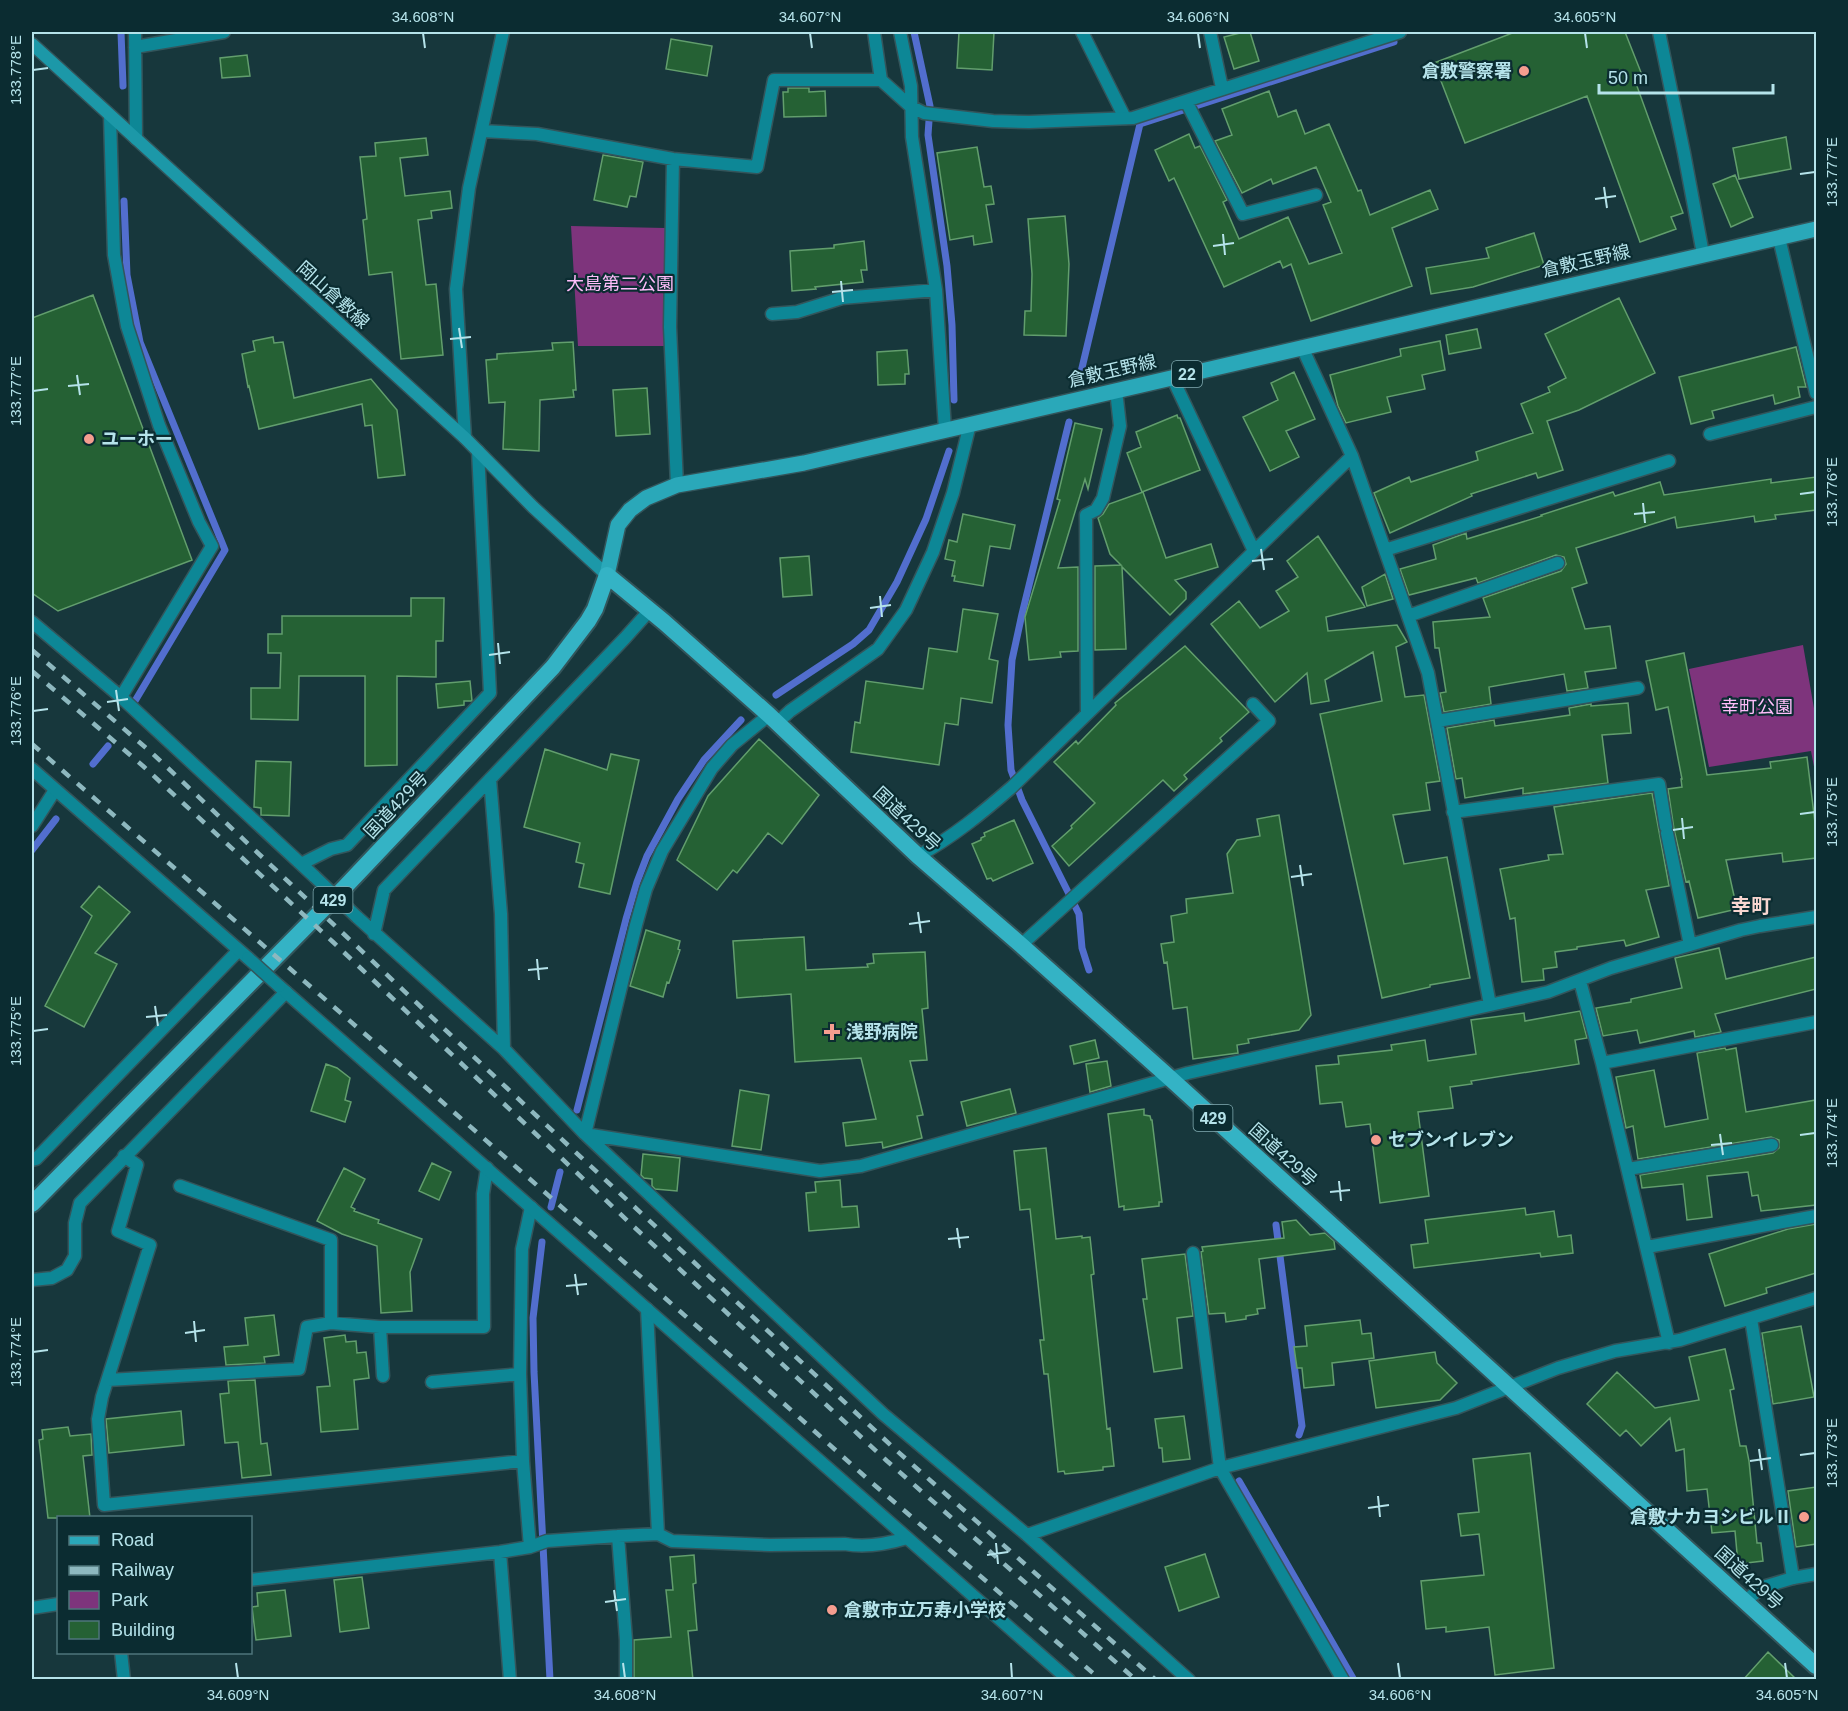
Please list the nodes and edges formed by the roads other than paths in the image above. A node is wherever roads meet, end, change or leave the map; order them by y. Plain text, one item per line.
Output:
1 (135, 32) edge
2 (224, 32) edge
3 (503, 32) edge
4 (874, 32) edge
5 (900, 32) edge
6 (1082, 32) edge
7 (1210, 32) edge
8 (1400, 32) edge
9 (1659, 32) edge
10 (32, 44) edge
11 (135, 47) junction
12 (881, 80) junction
13 (1222, 88) junction
14 (910, 106) junction
15 (1189, 107) junction
16 (110, 116) junction
17 (1125, 118) junction
18 (482, 131) junction
19 (136, 139) junction
20 (673, 159) junction
21 (1316, 195) dead end
22 (1816, 229) edge
23 (1779, 238) junction
24 (1703, 254) junction
25 (936, 290) junction
26 (772, 314) dead end
27 (1302, 347) junction
28 (1172, 377) junction
29 (1116, 390) junction
30 (1816, 393) edge
31 (1816, 407) edge
32 (970, 424) junction
33 (945, 430) junction
34 (1710, 434) dead end
35 (465, 438) junction
36 (478, 451) junction
37 (1353, 456) junction
38 (1669, 461) dead end
39 (677, 485) junction
40 (1385, 550) junction
41 (1254, 551) junction
42 (1558, 563) dead end
43 (607, 575) junction
44 (650, 610) junction
45 (1408, 616) junction
46 (32, 622) edge
47 (1638, 688) dead end
48 (121, 697) junction
49 (1253, 704) dead end
50 (1087, 714) junction
51 (773, 719) junction
52 (1437, 722) junction
53 (32, 769) edge
54 (490, 779) junction
55 (55, 790) junction
56 (1453, 812) junction
57 (32, 826) edge
58 (918, 856) junction
59 (301, 864) junction
60 (1816, 917) edge
61 (374, 934) junction
62 (1021, 945) junction
63 (1690, 945) junction
64 (243, 954) junction
65 (1580, 981) junction
66 (283, 989) junction
67 (1490, 1005) junction
68 (1816, 1022) edge
69 (504, 1049) junction
70 (1602, 1063) junction
71 (1170, 1079) junction
72 (585, 1134) junction
73 (1772, 1145) dead end
74 (124, 1156) junction
75 (32, 1160) edge
76 (487, 1168) junction
77 (1628, 1168) junction
78 (180, 1186) dead end
79 (32, 1204) edge
80 (531, 1206) junction
81 (1816, 1215) edge
82 (1647, 1247) junction
83 (1193, 1253) dead end
84 (32, 1272) edge
85 (52, 1278) junction
86 (32, 1280) edge
87 (1816, 1298) edge
88 (647, 1310) junction
89 (1751, 1319) junction
90 (331, 1323) junction
91 (380, 1327) junction
92 (1669, 1342) junction
93 (520, 1374) junction
94 (383, 1376) dead end
95 (108, 1380) junction
96 (432, 1382) dead end
97 (1510, 1386) junction
98 (523, 1461) junction
99 (1220, 1468) junction
100 (658, 1534) junction
101 (1027, 1535) junction
102 (618, 1536) junction
103 (907, 1538) junction
104 (538, 1544) junction
105 (500, 1552) junction
106 (1816, 1574) edge
107 (1793, 1578) junction
108 (252, 1580) edge
109 (1745, 1601) junction
110 (57, 1604) edge
111 (32, 1608) edge
112 (121, 1654) edge
113 (1816, 1666) edge
114 (124, 1680) edge
115 (510, 1680) edge
116 (626, 1680) edge
117 (1070, 1680) edge
118 (1190, 1680) edge
119 (1343, 1680) edge

1 - 11 street
2 - 11 street
3 - 18 street
4 - 12 street
5 - 14 street
6 - 17 street
7 - 13 street
8 - 13 street
9 - 24 street
10 - 16 main road, 岡山倉敷線
11 - 19 street
12 - 14 street
12 - 20 street
13 - 15 street
14 - 17 street
14 - 25 street
15 - 17 street
15 - 21 street
16 - 19 main road, 岡山倉敷線
16 - 48 street
18 - 20 street
18 - 35 street
19 - 35 main road, 岡山倉敷線
20 - 39 street
22 - 23 main road, 倉敷玉野線 / 22
23 - 24 main road, 倉敷玉野線 / 22
23 - 30 street
24 - 27 main road, 倉敷玉野線 / 22
25 - 26 street
25 - 33 street
27 - 28 main road, 倉敷玉野線 / 22
27 - 37 street
28 - 29 main road, 倉敷玉野線 / 22
28 - 41 street
29 - 32 main road, 倉敷玉野線 / 22
29 - 50 street
31 - 34 street
32 - 33 main road, 倉敷玉野線 / 22
32 - 51 street
33 - 39 main road, 倉敷玉野線 / 22
35 - 36 main road, 岡山倉敷線
36 - 43 main road, 岡山倉敷線
36 - 59 street
37 - 40 street
37 - 41 street
38 - 40 street
39 - 43 main road, 倉敷玉野線 / 22
40 - 45 street
41 - 50 street
42 - 45 street
43 - 44 highway, 国道429号 / 429
43 - 79 highway, 国道429号 / 429
44 - 51 highway, 国道429号 / 429
44 - 54 street
45 - 52 street
46 - 48 street
47 - 52 street
48 - 59 street
49 - 62 street
50 - 58 street
51 - 58 highway, 国道429号 / 429
51 - 72 street
52 - 56 street
53 - 55 street
54 - 61 street
54 - 69 street
55 - 57 street
55 - 64 street
56 - 63 street
56 - 67 street
58 - 62 highway, 国道429号 / 429
59 - 61 street, bridge
60 - 63 street
61 - 69 street
62 - 71 highway, 国道429号 / 429
63 - 65 street
64 - 66 street, bridge
64 - 75 street
65 - 67 street
65 - 70 street
66 - 74 street
66 - 76 street
67 - 71 street
68 - 70 street
69 - 72 street
70 - 77 street
71 - 72 street
71 - 97 highway, 国道429号 / 429
72 - 101 street
73 - 77 street
74 - 85 street
74 - 95 street
76 - 80 street
76 - 91 street
77 - 82 street
78 - 90 street
80 - 88 street
80 - 93 street
81 - 82 street
82 - 92 street
83 - 99 street
84 - 85 street
85 - 86 street
87 - 89 street
88 - 100 street
88 - 103 street
89 - 92 street
89 - 107 street
90 - 91 street
90 - 95 street
91 - 94 street
92 - 97 street
93 - 96 street
93 - 98 street
95 - 98 street
97 - 99 street
97 - 109 highway, 国道429号 / 429
98 - 104 street
99 - 101 street
99 - 119 street
100 - 102 street
100 - 103 street
101 - 118 street
102 - 104 street
102 - 116 street
103 - 117 street
104 - 105 street
105 - 108 street
105 - 115 street
106 - 107 street
107 - 109 street
109 - 113 highway, 国道429号 / 429
110 - 111 street
112 - 114 street

